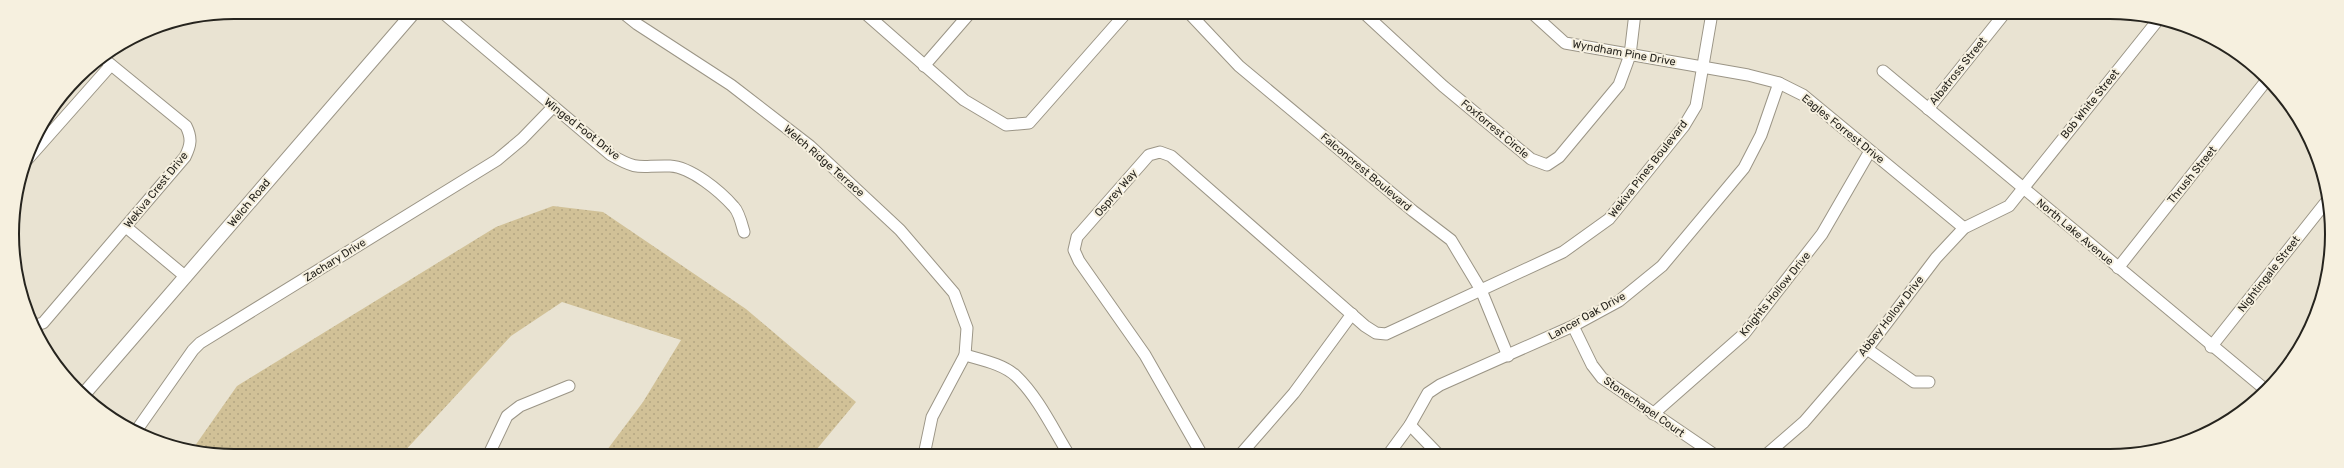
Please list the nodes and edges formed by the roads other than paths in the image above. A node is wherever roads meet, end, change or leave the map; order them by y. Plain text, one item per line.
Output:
1 (408, 19) edge
2 (450, 19) edge
3 (631, 19) edge
4 (872, 19) edge
5 (965, 19) edge
6 (1121, 19) edge
7 (1195, 19) edge
8 (1370, 19) edge
9 (1539, 19) edge
10 (1635, 19) edge
11 (1711, 19) edge
12 (2000, 19) edge
13 (2155, 24) edge
14 (1630, 56) junction
15 (107, 62) edge
16 (924, 66) junction
17 (1704, 68) junction
18 (1883, 71) dead end
19 (1779, 83) junction
20 (2264, 84) edge
21 (553, 107) junction
22 (1928, 109) junction
23 (37, 147) edge
24 (1870, 151) junction
25 (2022, 188) junction
26 (2323, 206) edge
27 (126, 227) junction
28 (1964, 228) junction
29 (744, 232) dead end
30 (2118, 268) junction
31 (186, 277) junction
32 (1481, 290) junction
33 (1352, 314) junction
34 (1428, 316) joint
35 (39, 324) edge
36 (1573, 326) junction
37 (2211, 346) junction
38 (1867, 349) junction
39 (965, 355) junction
40 (1508, 356) junction
41 (1929, 382) dead end
42 (569, 386) dead end
43 (2261, 387) edge
44 (87, 391) edge
45 (1653, 414) junction
46 (1410, 426) junction
47 (139, 427) edge
48 (492, 449) edge
49 (925, 449) edge
50 (1065, 449) edge
51 (1199, 449) edge
52 (1245, 449) edge
53 (1393, 449) edge
54 (1432, 449) edge
55 (1706, 449) edge
56 (1773, 449) edge

1 - 31 street, Welch Road
2 - 21 street, Winged Foot Drive
3 - 39 street, Welch Ridge Terrace
4 - 16 street
5 - 16 street
6 - 16 street
7 - 32 street, Falconcrest Boulevard
8 - 14 street, Foxforrest Circle
9 - 14 street, Wyndham Pine Drive
10 - 14 street, Foxforrest Circle
11 - 17 street, Wekiva Pines Boulevard
12 - 22 street, Albatross Street
13 - 25 street, Bob White Street
14 - 17 street, Wyndham Pine Drive
15 - 23 street
15 - 27 street, Wekiva Crest Drive
17 - 19 street, Eagles Forrest Drive
17 - 32 street, Wekiva Pines Boulevard
18 - 22 street, North Lake Avenue
19 - 24 street, Eagles Forrest Drive
19 - 36 street, Lancer Oak Drive
20 - 30 street, Thrush Street
21 - 29 street, Winged Foot Drive
21 - 47 street, Zachary Drive
22 - 25 street, North Lake Avenue
24 - 28 street, Eagles Forrest Drive
24 - 45 street, Knights Hollow Drive
25 - 28 street, Abbey Hollow Drive
25 - 30 street, North Lake Avenue
26 - 37 street, Nightingale Street
27 - 31 street
27 - 35 street, Wekiva Crest Drive
28 - 38 street, Abbey Hollow Drive
30 - 37 street, North Lake Avenue
31 - 44 street, Welch Road
32 - 34 street, Wekiva Pines Boulevard
32 - 40 street, Falconcrest Boulevard
33 - 34 street, Osprey Way
33 - 51 street, Osprey Way
33 - 52 street
36 - 40 street, Lancer Oak Drive
36 - 45 street, Stonechapel Court
37 - 43 street, North Lake Avenue
38 - 41 street
38 - 56 street, Abbey Hollow Drive
39 - 49 street
39 - 50 street
40 - 46 street, Lancer Oak Drive
42 - 48 street
45 - 55 street, Stonechapel Court
46 - 53 street, Lancer Oak Drive
46 - 54 street

